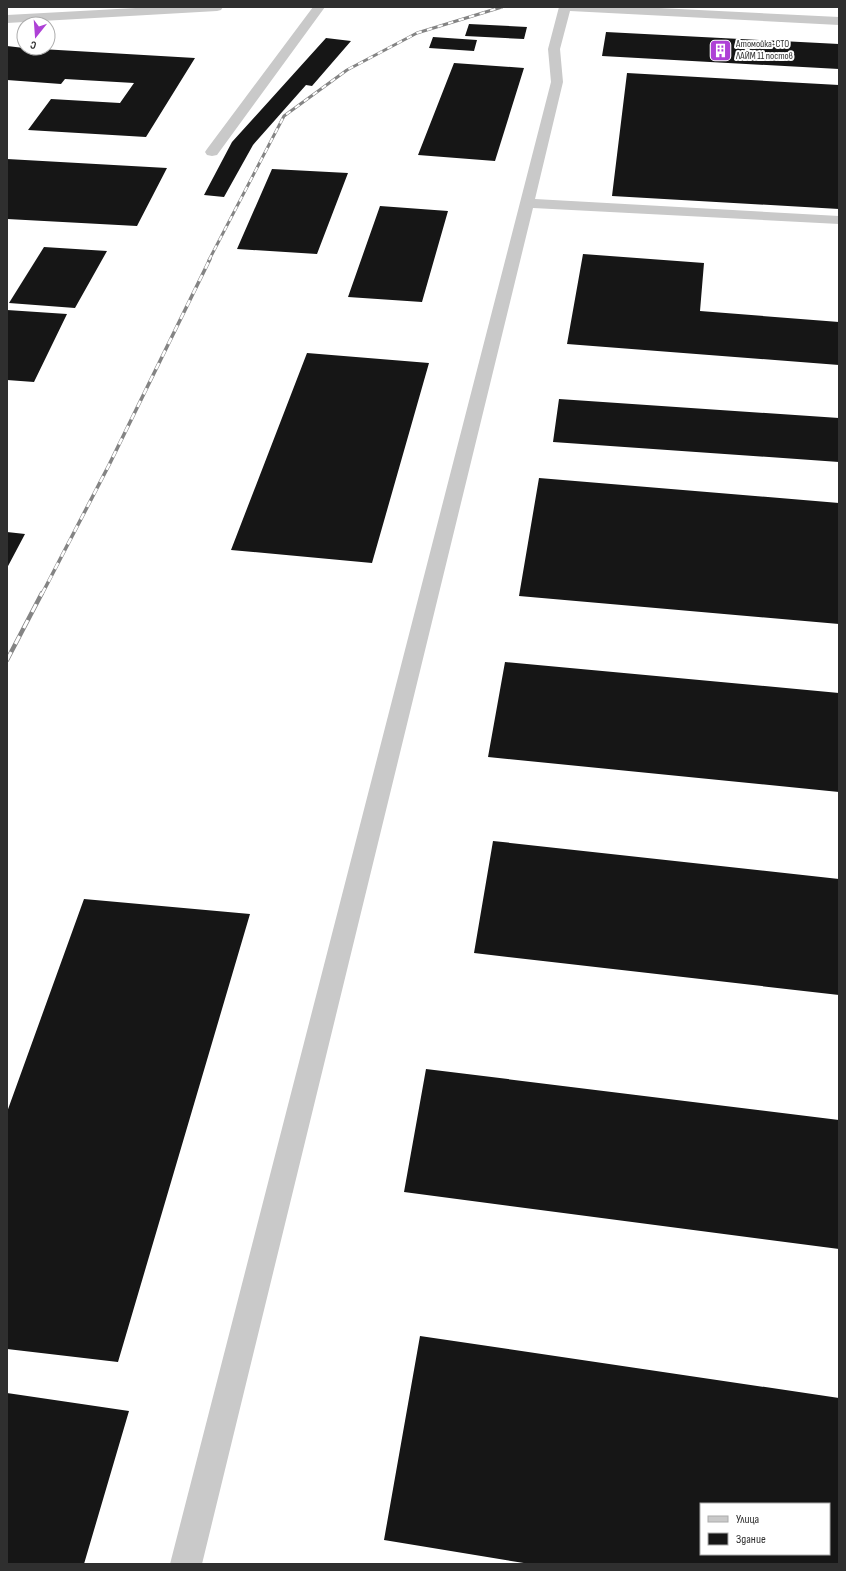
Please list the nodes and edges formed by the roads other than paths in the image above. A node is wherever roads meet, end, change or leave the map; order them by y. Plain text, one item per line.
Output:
1 (217, 7) edge
2 (319, 7) edge
3 (565, 7) edge
4 (570, 7) edge
5 (641, 9) edge
6 (7, 19) edge
7 (839, 21) edge
8 (212, 152) dead end
9 (526, 203) junction
10 (839, 220) edge
11 (186, 1564) edge

1 - 6 street
2 - 8 street
3 - 9 street
4 - 5 street
5 - 7 street
9 - 10 street
9 - 11 street

